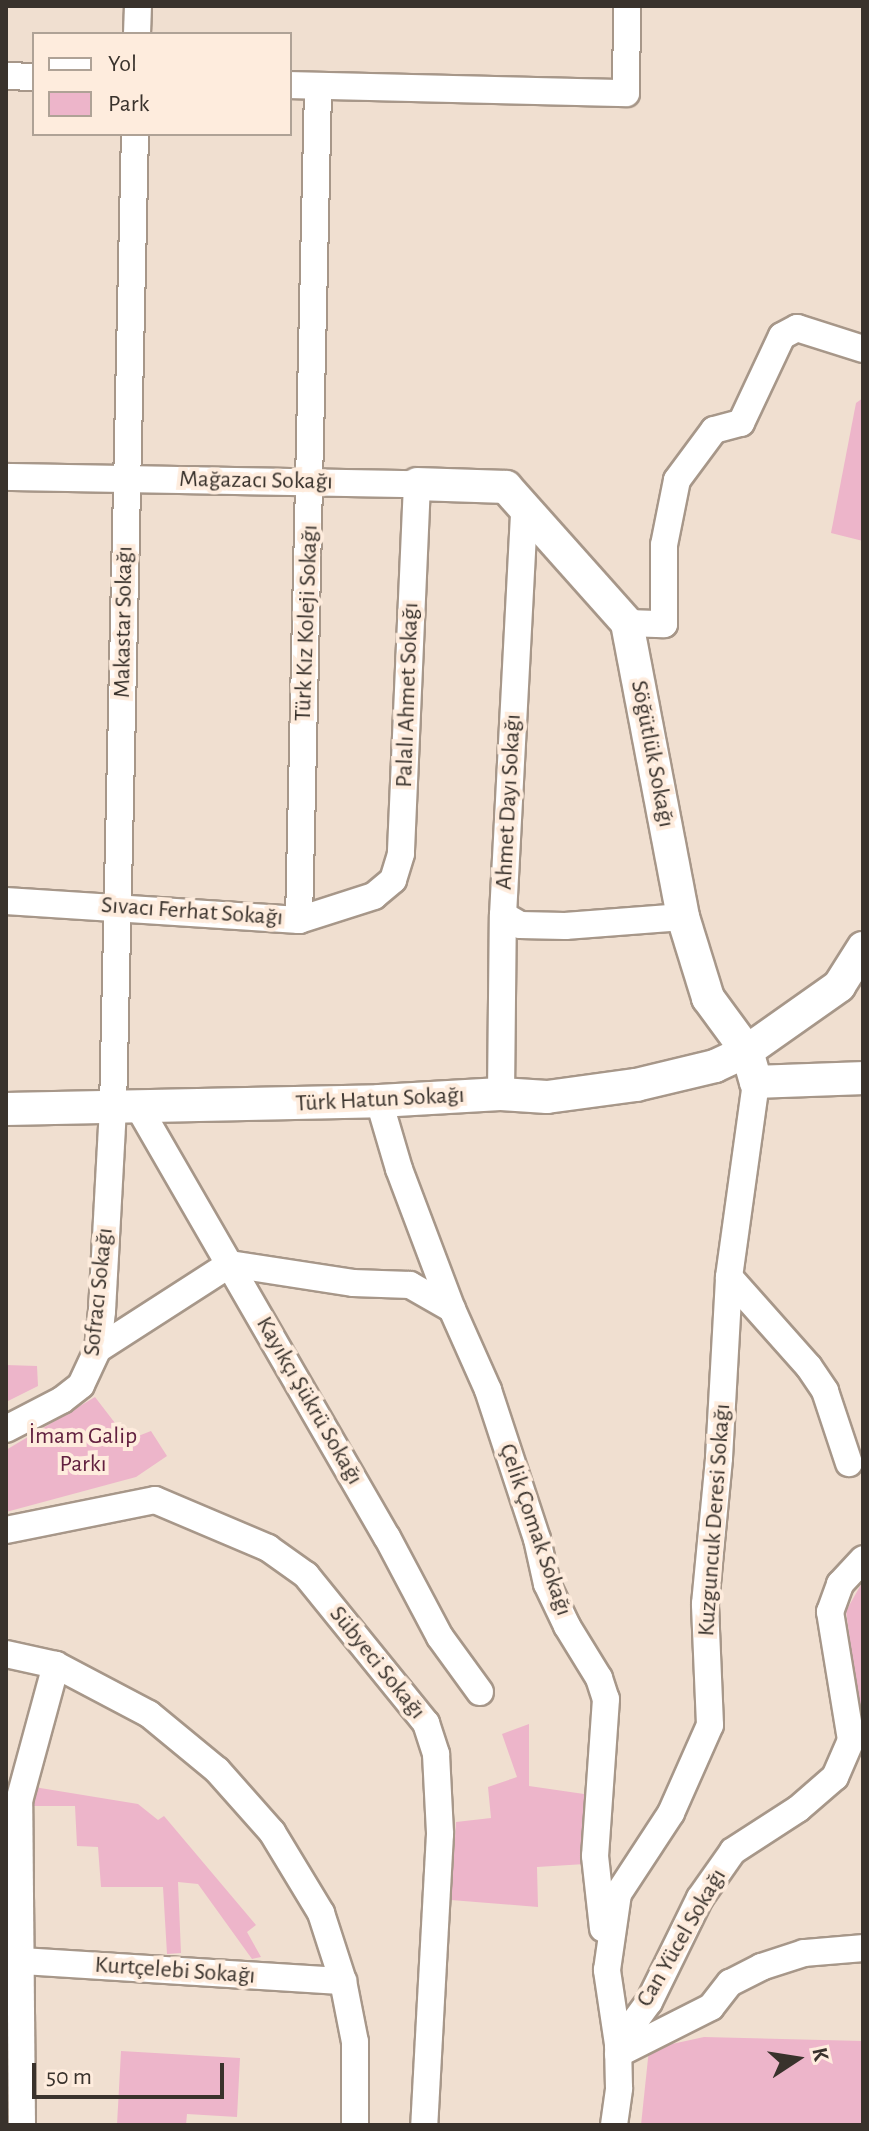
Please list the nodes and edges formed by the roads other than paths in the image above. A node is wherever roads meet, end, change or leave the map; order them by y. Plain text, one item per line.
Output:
1 (138, 6) edge
2 (627, 6) edge
3 (137, 32) edge
4 (6, 76) edge
5 (32, 77) edge
6 (292, 85) edge
7 (318, 86) junction
8 (135, 136) edge
9 (863, 349) edge
10 (6, 477) edge
11 (127, 479) junction
12 (311, 482) junction
13 (417, 484) junction
14 (515, 499) junction
15 (627, 623) junction
16 (374, 896) joint
17 (6, 901) edge
18 (118, 907) junction
19 (503, 915) junction
20 (683, 917) junction
21 (299, 920) junction
22 (863, 948) edge
23 (747, 1051) junction
24 (863, 1078) edge
25 (756, 1082) junction
26 (501, 1094) junction
27 (379, 1101) junction
28 (6, 1109) edge
29 (126, 1109) junction
30 (230, 1264) junction
31 (729, 1277) junction
32 (452, 1309) junction
33 (98, 1349) junction
34 (6, 1429) edge
35 (849, 1463) dead end
36 (6, 1530) edge
37 (863, 1559) edge
38 (6, 1654) edge
39 (56, 1665) junction
40 (480, 1692) dead end
41 (845, 1754) junction
42 (863, 1773) edge
43 (863, 1948) edge
44 (13, 1960) edge
45 (607, 1970) junction
46 (343, 1981) junction
47 (618, 2049) junction
48 (22, 2125) edge
49 (355, 2125) edge
50 (424, 2125) edge
51 (614, 2125) edge

1 - 3 street
2 - 7 street
4 - 5 street
6 - 7 street
7 - 12 street, Türk Kız Koleji Sokağı
8 - 11 street, Makastar Sokağı
9 - 15 street
10 - 11 street, Mağazacı Sokağı
11 - 12 street, Mağazacı Sokağı
11 - 18 street, Makastar Sokağı
12 - 13 street, Mağazacı Sokağı
12 - 21 street, Türk Kız Koleji Sokağı
13 - 14 street, Mağazacı Sokağı
13 - 16 street, Palalı Ahmet Sokağı
14 - 15 street
14 - 19 street, Ahmet Dayı Sokağı
15 - 20 street, Söğütlük Sokağı
16 - 21 street, Sıvacı Ferhat Sokağı
17 - 18 street, Sıvacı Ferhat Sokağı
18 - 21 street, Sıvacı Ferhat Sokağı
18 - 29 street, Makastar Sokağı
19 - 20 street
19 - 26 street, Ahmet Dayı Sokağı
20 - 23 street, Söğütlük Sokağı
22 - 23 street, Türk Hatun Sokağı
23 - 25 street
23 - 26 street, Türk Hatun Sokağı
24 - 25 street
25 - 31 street, Kuzguncuk Deresi Sokağı
26 - 27 street, Türk Hatun Sokağı
27 - 29 street, Türk Hatun Sokağı
27 - 32 street, Çelik Çomak Sokağı
28 - 29 street, Türk Hatun Sokağı
29 - 30 street, Kayıkçı Şükrü Sokağı
29 - 33 street, Sofracı Sokağı
30 - 32 street
30 - 33 street
30 - 40 street, Kayıkçı Şükrü Sokağı
31 - 35 street
31 - 45 street, Kuzguncuk Deresi Sokağı
32 - 45 street, Çelik Çomak Sokağı
33 - 34 street, Sofracı Sokağı
36 - 50 street, Sübyeci Sokağı
37 - 41 street
38 - 39 street
39 - 44 street
39 - 46 street
41 - 42 street
41 - 47 street, Can Yücel Sokağı
43 - 47 street
44 - 46 street, Kurtçelebi Sokağı
44 - 48 street
45 - 47 street, Kuzguncuk Deresi Sokağı
46 - 49 street
47 - 51 street, Kuzguncuk Deresi Sokağı

